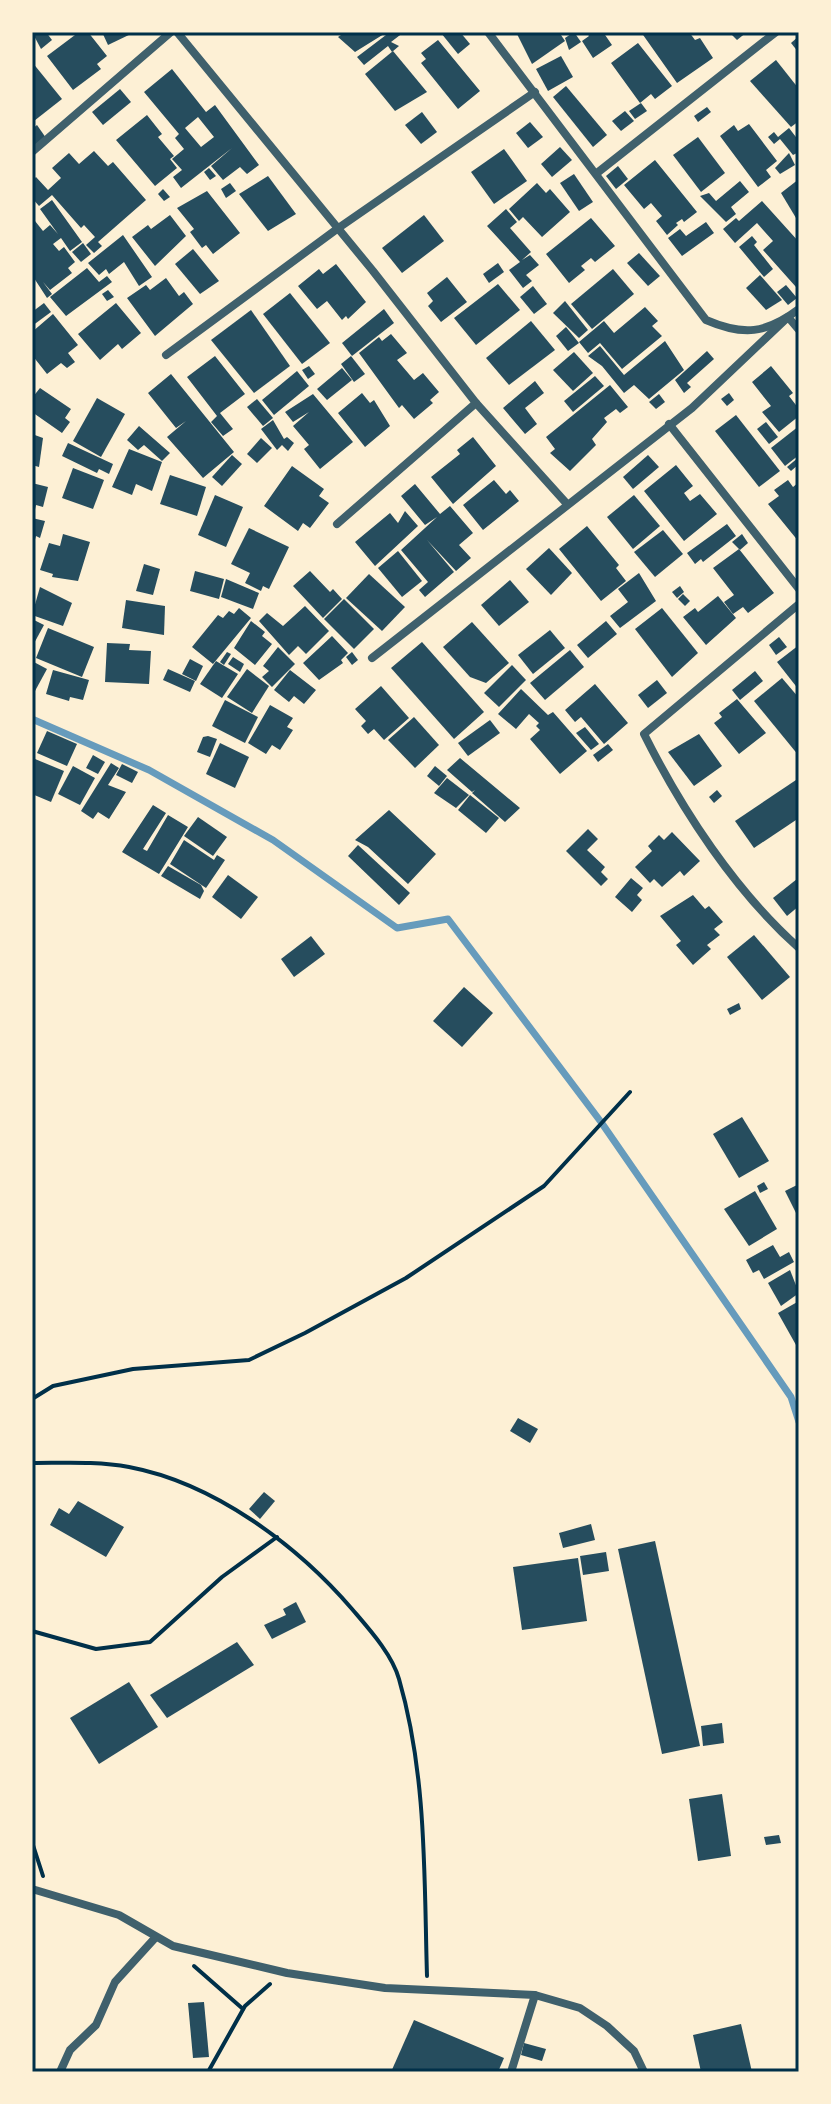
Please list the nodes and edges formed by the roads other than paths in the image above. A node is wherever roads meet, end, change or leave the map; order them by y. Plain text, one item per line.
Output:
1 (174, 32) edge
2 (488, 32) edge
3 (776, 32) edge
4 (535, 92) junction
5 (32, 152) edge
6 (597, 173) junction
7 (337, 229) junction
8 (799, 309) edge
9 (788, 317) junction
10 (799, 330) edge
11 (166, 355) dead end
12 (476, 403) junction
13 (669, 424) junction
14 (567, 504) junction
15 (337, 524) dead end
16 (799, 589) edge
17 (799, 604) edge
18 (372, 658) dead end
19 (799, 948) edge
20 (32, 1889) edge
21 (155, 1938) junction
22 (535, 1995) junction
23 (60, 2072) edge
24 (511, 2072) edge
25 (644, 2072) edge

1 - 5 street
1 - 7 street
2 - 4 street
3 - 6 street
4 - 6 street
4 - 7 street
6 - 9 street
7 - 11 street
7 - 12 street
8 - 9 street
9 - 10 street
9 - 13 street
12 - 14 street
12 - 15 street
13 - 14 street
13 - 16 street
14 - 18 street
17 - 19 street
20 - 21 street
21 - 22 street
21 - 23 street
22 - 24 street
22 - 25 street

